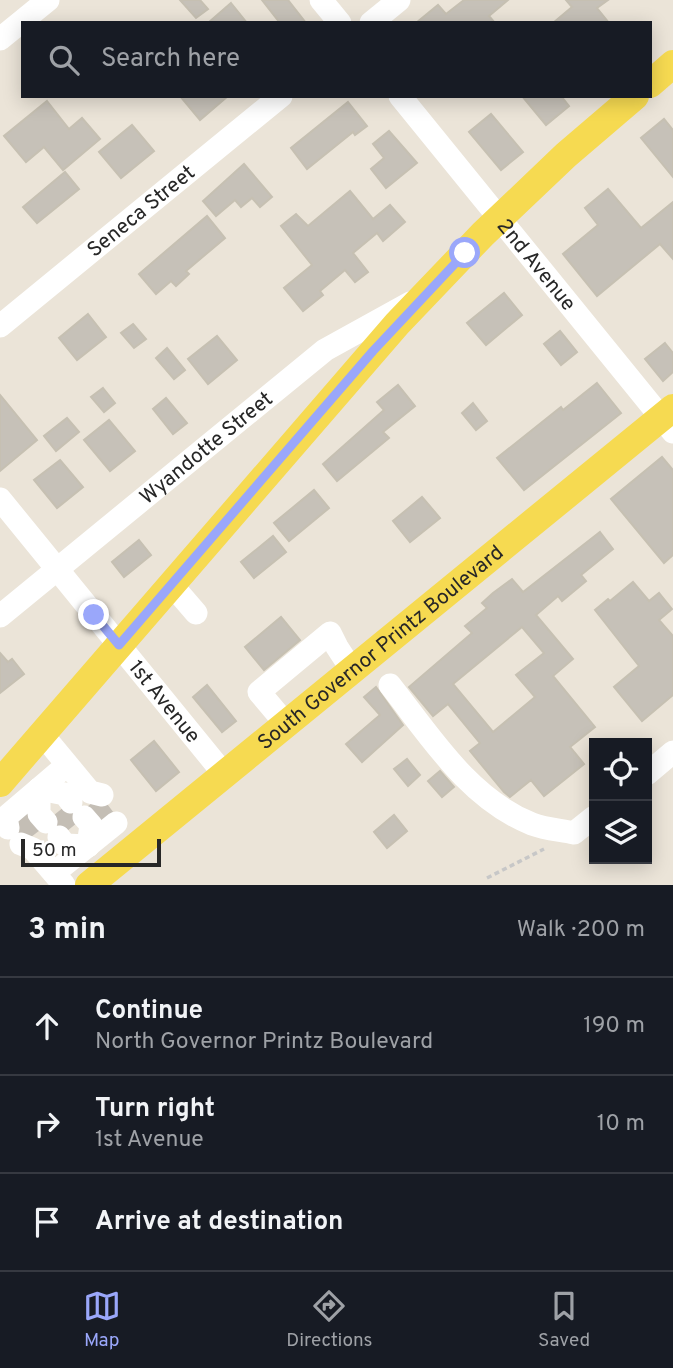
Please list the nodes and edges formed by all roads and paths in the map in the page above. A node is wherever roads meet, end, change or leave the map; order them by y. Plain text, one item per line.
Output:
1 (48, 0) edge
2 (321, 0) edge
3 (399, 0) edge
4 (22, 21) edge
5 (338, 21) edge
6 (373, 21) edge
7 (21, 22) edge
8 (0, 39) edge
9 (673, 64) edge
10 (652, 81) edge
11 (279, 98) edge
12 (402, 98) edge
13 (633, 98) edge
14 (499, 218) junction
15 (422, 297) junction
16 (0, 327) edge
17 (669, 419) edge
18 (0, 499) edge
19 (57, 569) junction
20 (171, 584) junction
21 (196, 613) dead end
22 (0, 616) edge
23 (119, 645) junction
24 (352, 670) junction
25 (390, 685) dead end
26 (286, 724) junction
27 (42, 734) junction
28 (673, 752) edge
29 (67, 765) junction
30 (652, 770) edge
31 (224, 774) junction
32 (0, 783) edge
33 (39, 789) junction
34 (59, 819) edge
35 (589, 821) edge
36 (574, 833) junction
37 (88, 846) junction
38 (137, 846) junction
39 (487, 878) dead end
40 (59, 879) edge
41 (89, 885) edge

1 - 4 street
2 - 5 street
3 - 6 street
7 - 8 street
9 - 10 main road
11 - 16 street, Seneca Street
12 - 14 street, 2nd Avenue
13 - 14 main road
14 - 15 main road
14 - 17 street, 2nd Avenue
15 - 19 street, Wyandotte Street
15 - 20 main road
17 - 24 main road, South Governor Printz Boulevard
18 - 19 street, 1st Avenue
19 - 22 street, Wyandotte Street
19 - 23 street, 1st Avenue
20 - 21 street
20 - 23 main road
23 - 27 main road
23 - 31 street, 1st Avenue
24 - 26 main road, South Governor Printz Boulevard
24 - 26 street
25 - 36 street
26 - 31 main road, South Governor Printz Boulevard
27 - 29 street
27 - 32 main road
28 - 30 street
29 - 33 street
29 - 34 street
31 - 38 main road, South Governor Printz Boulevard
33 - 34 street
33 - 34 street
33 - 34 street
34 - 37 street
34 - 37 street
34 - 38 street
34 - 40 street
35 - 36 street
36 - 39 path
37 - 40 street
38 - 41 main road, South Governor Printz Boulevard

